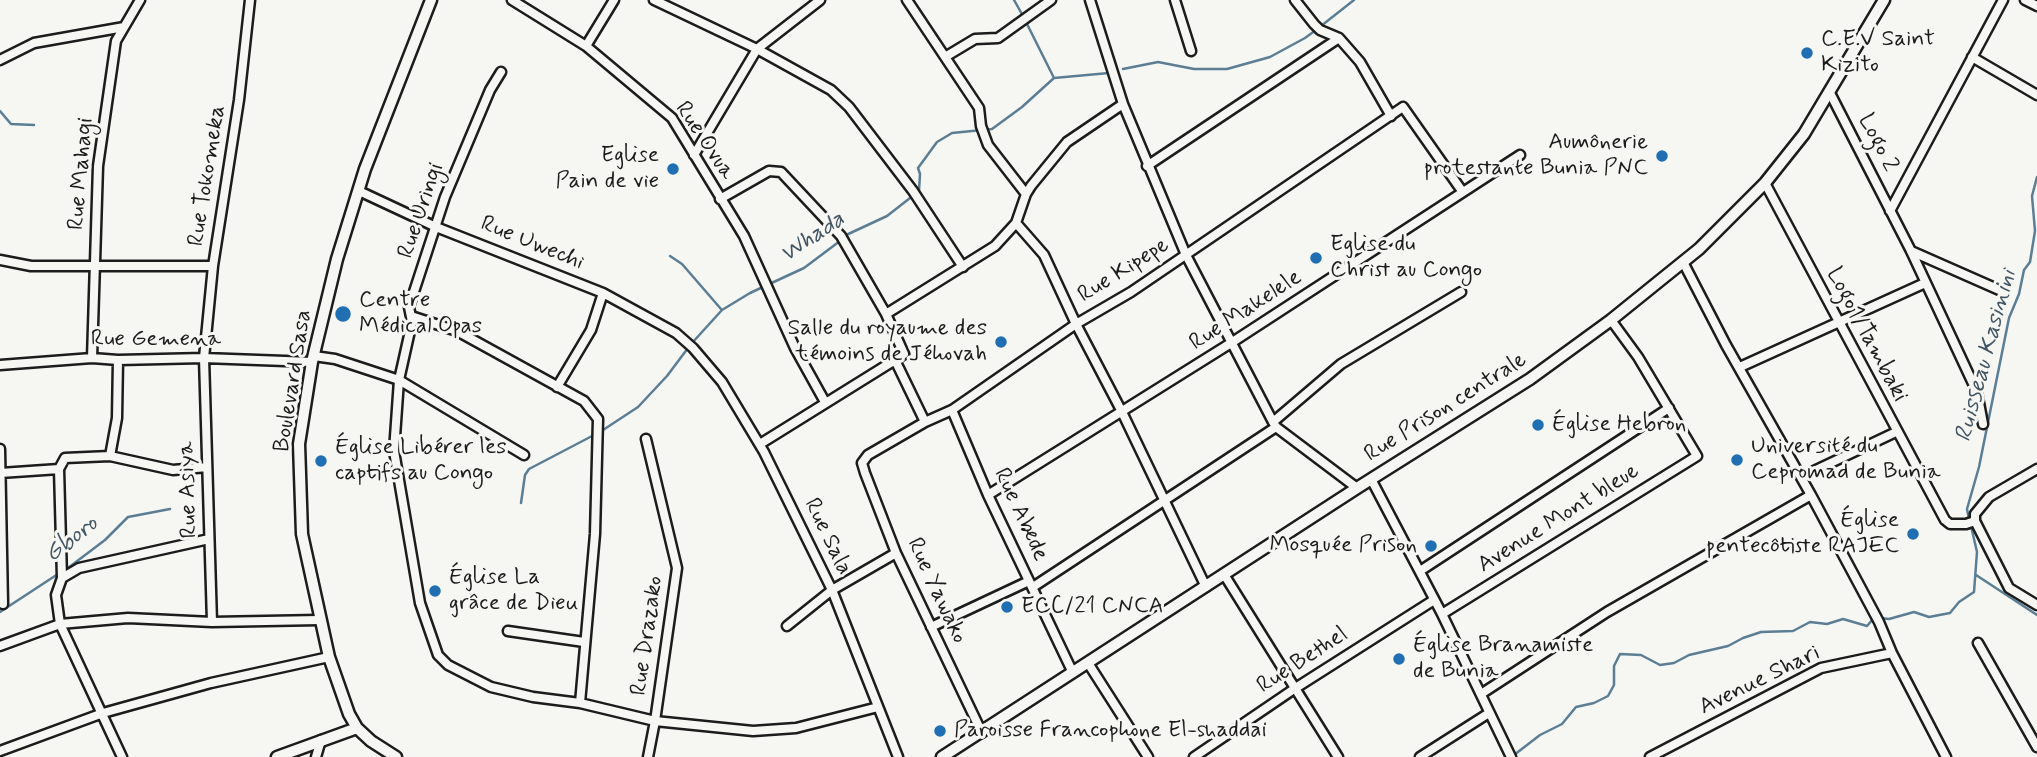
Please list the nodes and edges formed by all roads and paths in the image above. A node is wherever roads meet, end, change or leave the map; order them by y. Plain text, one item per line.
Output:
1 (140, 0) edge
2 (250, 0) edge
3 (431, 0) edge
4 (512, 0) edge
5 (614, 0) edge
6 (654, 0) edge
7 (820, 0) edge
8 (907, 0) edge
9 (1051, 0) edge
10 (1175, 0) edge
11 (1294, 0) edge
12 (1884, 0) edge
13 (2003, 0) edge
14 (2025, 0) edge
15 (1091, 1) edge
16 (2037, 6) edge
17 (124, 27) junction
18 (1339, 38) junction
19 (586, 46) junction
20 (757, 49) junction
21 (1191, 51) dead end
22 (945, 57) junction
23 (1972, 57) junction
24 (0, 60) edge
25 (501, 72) dead end
26 (1829, 93) junction
27 (2037, 95) edge
28 (1123, 104) junction
29 (1391, 116) junction
30 (694, 155) junction
31 (1520, 155) dead end
32 (1147, 166) junction
33 (1765, 183) junction
34 (359, 191) junction
35 (1462, 191) junction
36 (1026, 194) junction
37 (720, 199) junction
38 (1890, 211) junction
39 (1016, 223) junction
40 (436, 227) junction
41 (1911, 251) junction
42 (1186, 255) junction
43 (0, 260) edge
44 (1683, 262) junction
45 (95, 265) junction
46 (214, 266) junction
47 (963, 267) junction
48 (1925, 283) junction
49 (1461, 292) dead end
50 (2004, 292) dead end
51 (603, 293) junction
52 (886, 314) junction
53 (411, 316) junction
54 (1611, 320) junction
55 (1838, 322) junction
56 (1076, 324) junction
57 (1231, 343) junction
58 (690, 345) joint
59 (92, 358) junction
60 (204, 358) junction
61 (313, 359) junction
62 (118, 360) junction
63 (895, 360) junction
64 (0, 365) edge
65 (1740, 367) junction
66 (399, 380) junction
67 (557, 387) junction
68 (825, 402) junction
69 (1669, 408) junction
70 (952, 410) junction
71 (1122, 412) junction
72 (925, 422) junction
73 (1983, 424) dead end
74 (1275, 425) junction
75 (1896, 432) junction
76 (646, 439) dead end
77 (760, 444) junction
78 (0, 449) edge
79 (110, 456) junction
80 (524, 456) dead end
81 (862, 463) joint
82 (207, 467) junction
83 (59, 469) junction
84 (2037, 469) edge
85 (0, 473) edge
86 (1801, 477) junction
87 (1371, 479) junction
88 (1357, 488) junction
89 (988, 495) junction
90 (1811, 495) junction
91 (1165, 502) junction
92 (1971, 523) junction
93 (209, 539) junction
94 (0, 549) edge
95 (896, 552) junction
96 (1420, 571) junction
97 (1225, 576) junction
98 (62, 578) junction
99 (1031, 584) junction
100 (1206, 587) junction
101 (832, 590) junction
102 (1434, 600) junction
103 (3, 604) dead end
104 (2037, 606) edge
105 (1442, 614) junction
106 (319, 620) junction
107 (212, 622) junction
108 (61, 624) junction
109 (787, 626) dead end
110 (931, 627) junction
111 (508, 631) dead end
112 (584, 642) junction
113 (1978, 643) dead end
114 (0, 646) edge
115 (1892, 653) junction
116 (329, 657) junction
117 (1088, 663) junction
118 (1073, 673) junction
119 (1294, 689) junction
120 (1481, 694) junction
121 (580, 703) junction
122 (878, 706) junction
123 (103, 713) junction
124 (1489, 713) junction
125 (655, 721) junction
126 (357, 728) junction
127 (982, 733) junction
128 (321, 740) junction
129 (2037, 747) edge
130 (0, 751) edge
131 (1510, 755) edge
132 (122, 757) edge
133 (277, 757) edge
134 (316, 757) edge
135 (396, 757) edge
136 (648, 757) edge
137 (898, 757) edge
138 (942, 757) edge
139 (1148, 757) edge
140 (1194, 757) edge
141 (1338, 757) edge
142 (1420, 757) edge
143 (1650, 757) edge
144 (1946, 757) edge

1 - 17 street, Rue Mahagi
2 - 46 street, Rue Tokomeka
3 - 34 street, Boulevard Sasa
4 - 19 street, Rue Ovua
5 - 19 street
6 - 20 street
7 - 20 street
8 - 22 street
9 - 22 street
10 - 21 street
11 - 18 street
12 - 26 street, Rue Prison centrale
13 - 23 street
14 - 16 street
15 - 28 street
17 - 24 street
17 - 45 street, Rue Mahagi
18 - 29 street
18 - 32 street
19 - 30 street, Rue Ovua
20 - 30 street
20 - 47 street
22 - 36 street
23 - 27 street
23 - 38 street
25 - 40 street, Rue Uringi
26 - 33 street, Rue Prison centrale
26 - 38 street, Logo 2
28 - 32 street
28 - 36 street
29 - 35 street, Rue Kipepe
29 - 42 street, Rue Kipepe
30 - 37 street, Rue Ovua
31 - 35 street, Rue Makelele
32 - 42 street
33 - 44 street, Rue Prison centrale
33 - 55 street, Logo1/Tambaki
34 - 40 street, Rue Uwechi
34 - 61 street, Boulevard Sasa
35 - 57 street, Rue Makelele
36 - 39 street
37 - 52 street
37 - 68 street, Rue Ovua
38 - 41 street, Logo 2
39 - 47 street
39 - 56 street
40 - 51 street, Rue Uwechi
40 - 53 street, Rue Uringi
41 - 48 street, Logo 2
41 - 50 street
42 - 56 street, Rue Kipepe
42 - 57 street
43 - 45 street
44 - 54 street, Rue Prison centrale
44 - 65 street
45 - 46 street
45 - 59 street, Rue Mahagi
46 - 60 street, Rue Tokomeka
47 - 52 street
48 - 55 street
48 - 73 street, Logo 2
49 - 74 street
51 - 58 street, Rue Uwechi
51 - 67 street
52 - 63 street
53 - 66 street, Rue Uringi
53 - 67 street
54 - 69 street
54 - 87 street, Rue Prison centrale
55 - 65 street
55 - 75 street, Logo1/Tambaki
56 - 70 street, Rue Kipepe
56 - 71 street
57 - 71 street, Rue Makelele
57 - 74 street
58 - 77 street, Rue Sala
59 - 62 street, Rue Gemena
59 - 64 street, Rue Gemena
60 - 61 street, Rue Gemena
60 - 62 street, Rue Gemena
60 - 82 street, Rue Asiya
61 - 66 street, Rue Gemena
61 - 106 street, Boulevard Sasa
62 - 79 street
63 - 68 street
63 - 72 street
65 - 86 street
66 - 80 street, Rue Gemena
66 - 121 street, Rue Uringi
67 - 112 street
68 - 77 street
69 - 96 street
69 - 105 street, Avenue Mont bleue
70 - 72 street, Rue Kipepe
70 - 89 street, Rue Abede
71 - 89 street, Rue Makelele
71 - 91 street
72 - 81 street, Rue Kipepe
74 - 88 street
74 - 91 street
75 - 86 street
75 - 92 street, Logo1/Tambaki
76 - 125 street, Rue Drazako
77 - 101 street, Rue Sala
78 - 85 street
79 - 82 street
79 - 83 street
81 - 95 street, Rue Yawako
82 - 93 street, Rue Asiya
83 - 85 street
83 - 98 street
84 - 92 street
85 - 94 street
86 - 90 street
87 - 88 street, Rue Prison centrale
87 - 96 street
88 - 97 street, Rue Prison centrale
89 - 99 street, Rue Abede
90 - 115 street
90 - 120 street
91 - 99 street
91 - 100 street
92 - 104 street
93 - 98 street
93 - 107 street, Rue Asiya
94 - 103 street
95 - 101 street
95 - 110 street, Rue Yawako
96 - 102 street
97 - 100 street, Rue Prison centrale
97 - 119 street
98 - 108 street
99 - 110 street
99 - 118 street, Rue Abede
100 - 117 street, Rue Prison centrale
101 - 109 street
101 - 122 street, Rue Sala
102 - 105 street
102 - 119 street, Rue Bethel
105 - 120 street
106 - 107 street
106 - 116 street, Boulevard Sasa
107 - 108 street
108 - 114 street
108 - 123 street
110 - 127 street, Rue Yawako
111 - 112 street
112 - 121 street
113 - 129 street
115 - 143 street, Avenue Shari
115 - 144 street
116 - 123 street
116 - 126 street, Boulevard Sasa
117 - 118 street, Rue Prison centrale
117 - 139 street
118 - 127 street, Rue Prison centrale
119 - 140 street, Rue Bethel
119 - 141 street
120 - 124 street
121 - 125 street, Rue Uringi
122 - 125 street, Rue Uringi
122 - 137 street, Rue Sala
123 - 130 street
123 - 132 street
124 - 131 street
124 - 142 street
125 - 136 street, Rue Drazako
126 - 128 street
126 - 135 street, Boulevard Sasa
127 - 138 street, Rue Prison centrale
128 - 133 street
128 - 134 street

